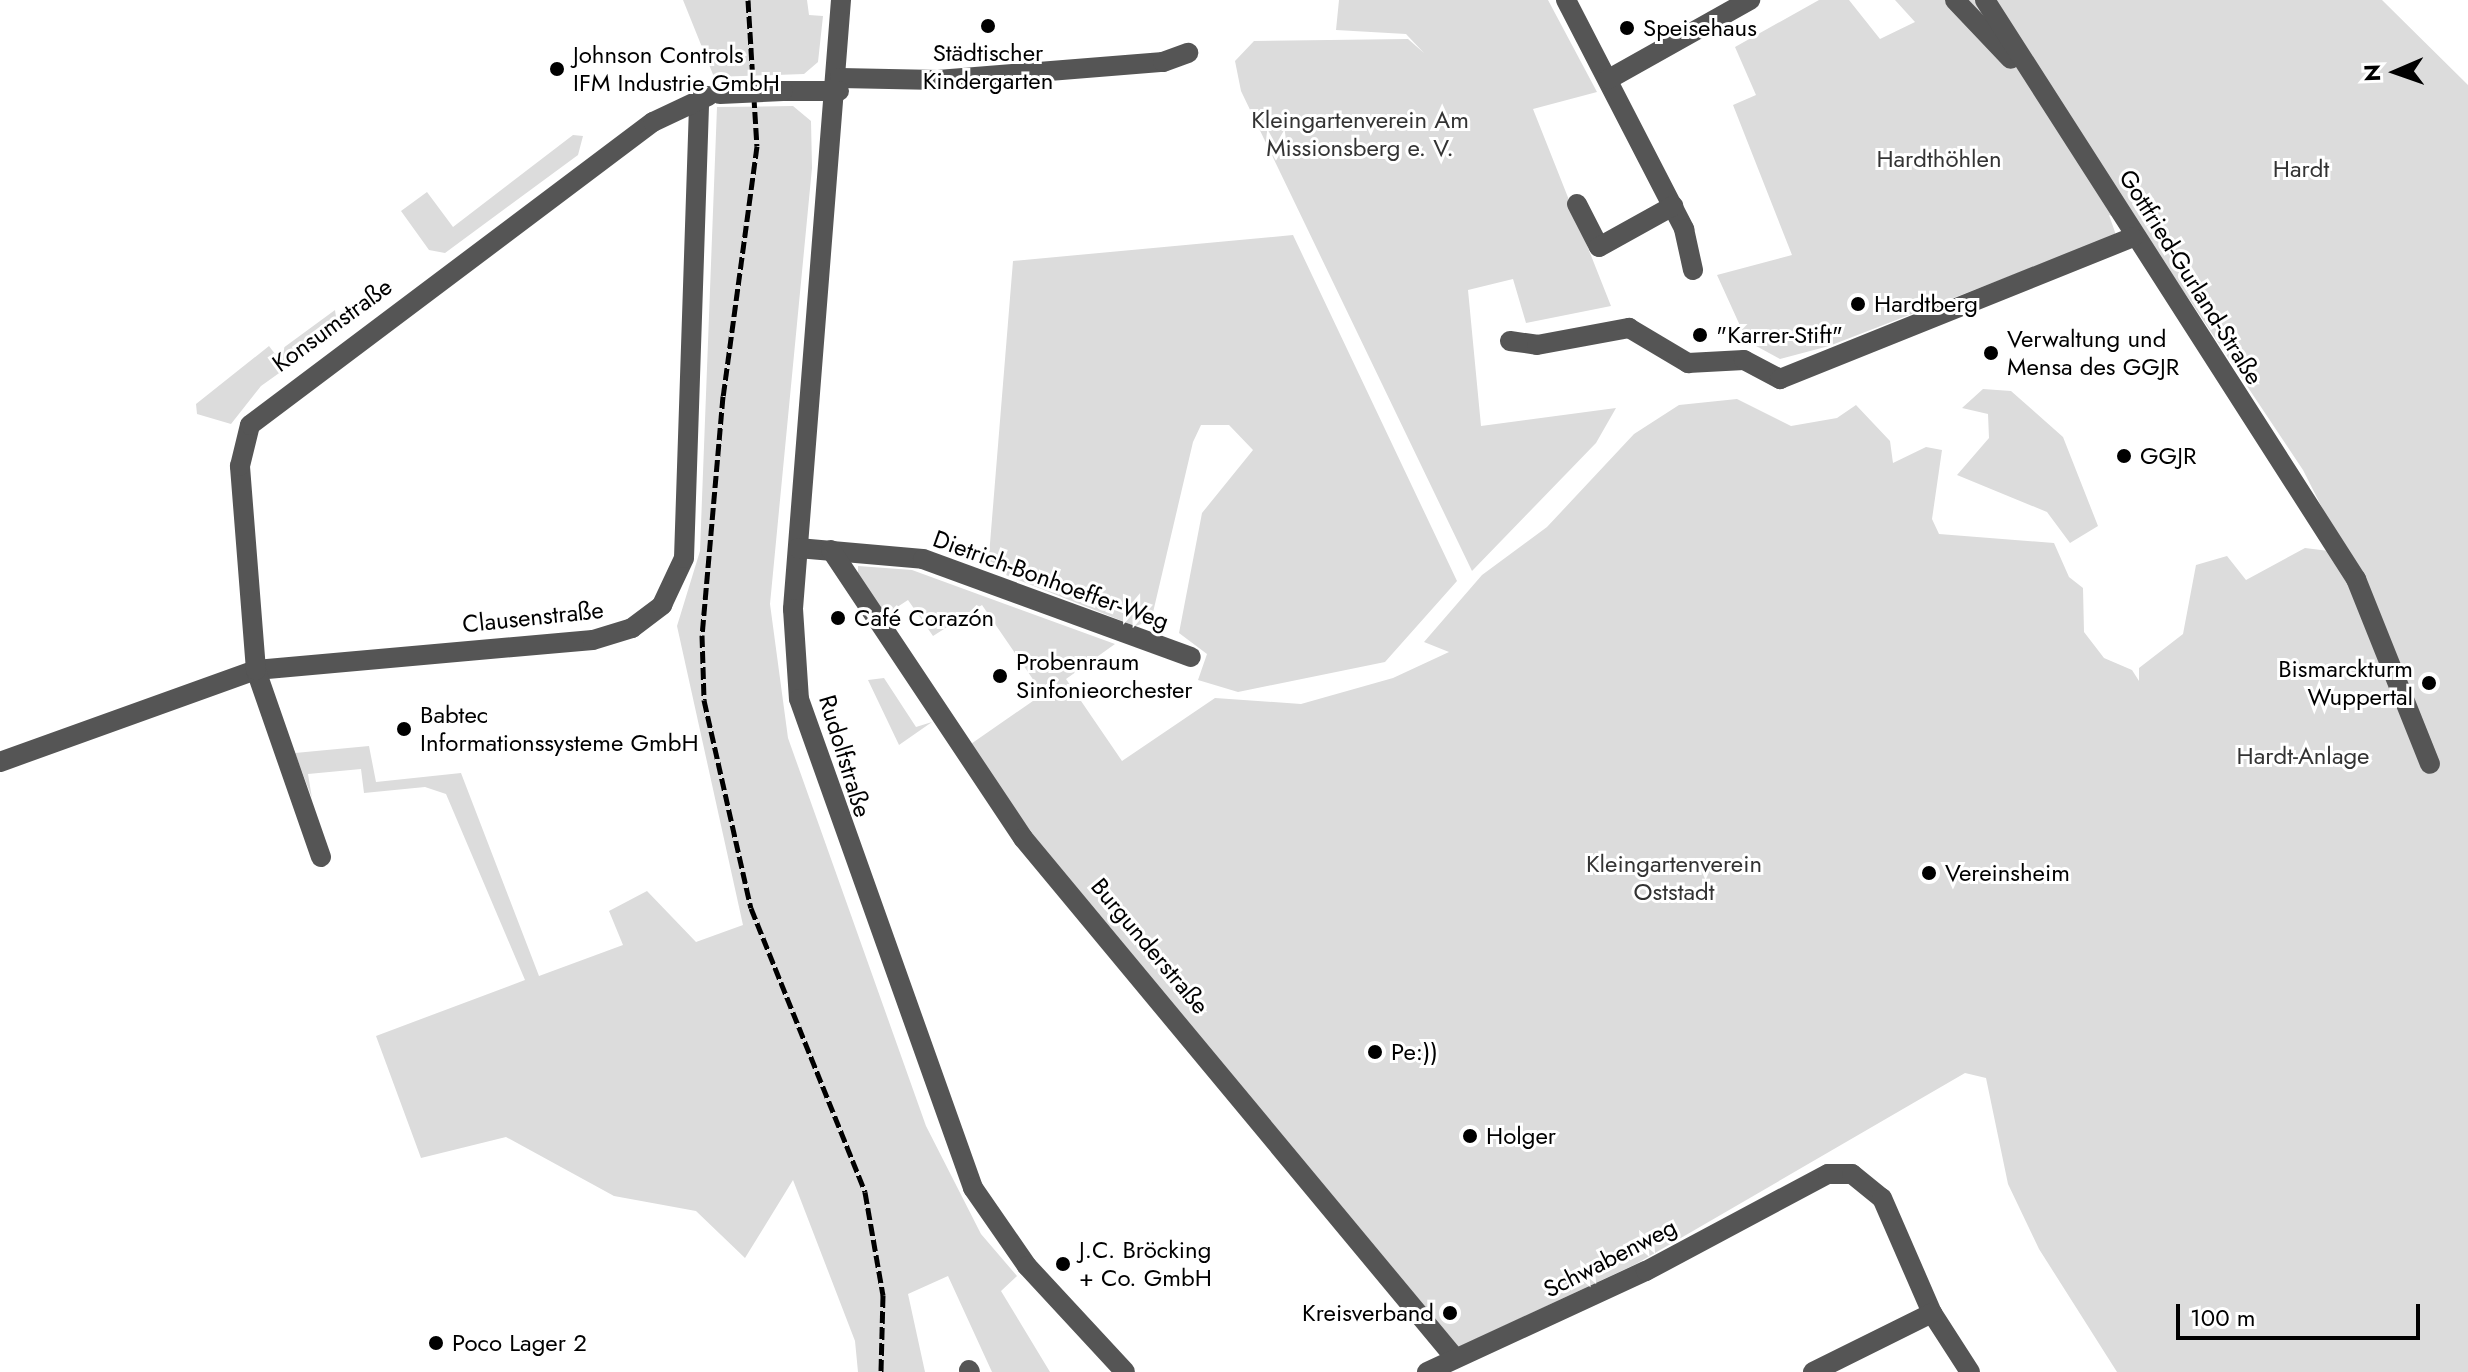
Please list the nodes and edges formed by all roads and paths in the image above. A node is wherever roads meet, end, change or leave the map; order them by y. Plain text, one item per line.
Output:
1 (841, 0) edge
2 (1566, 0) edge
3 (1750, 0) edge
4 (1955, 0) edge
5 (1985, 0) edge
6 (1188, 53) dead end
7 (2027, 71) junction
8 (1609, 79) junction
9 (840, 85) junction
10 (699, 97) junction
11 (1577, 204) dead end
12 (1673, 206) junction
13 (2133, 237) junction
14 (1693, 270) dead end
15 (1510, 341) dead end
16 (798, 548) junction
17 (831, 550) junction
18 (1191, 657) dead end
19 (256, 670) junction
20 (0, 762) edge
21 (2430, 764) dead end
22 (321, 857) dead end
23 (1932, 1313) junction
24 (1469, 1363) edge
25 (1125, 1372) edge
26 (1427, 1372) edge
27 (1813, 1372) edge
28 (1970, 1372) edge

1 - 9 street, Rudolfstraße
2 - 8 street
3 - 8 street
4 - 7 street
5 - 7 street, Gottfried-Gurland-Straße
6 - 9 street
7 - 13 street, Gottfried-Gurland-Straße
8 - 12 street
9 - 10 street, Konsumstraße, bridge
9 - 16 street, Rudolfstraße
10 - 19 street, Konsumstraße
10 - 19 street, Clausenstraße
11 - 12 street
12 - 14 street
13 - 15 street
13 - 21 street, Gottfried-Gurland-Straße
16 - 17 street, Dietrich-Bonhoeffer-Weg
16 - 25 street, Rudolfstraße
17 - 18 street, Dietrich-Bonhoeffer-Weg
17 - 24 street, Burgunderstraße
19 - 20 street, Clausenstraße
19 - 22 street, Konsumstraße
23 - 24 street, Schwabenweg
23 - 27 street
23 - 28 street
24 - 26 street, Schwabenweg

